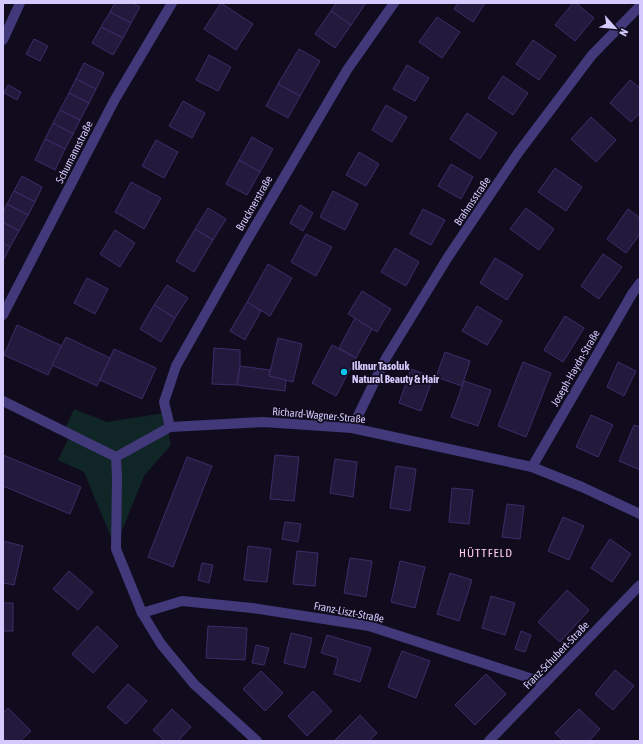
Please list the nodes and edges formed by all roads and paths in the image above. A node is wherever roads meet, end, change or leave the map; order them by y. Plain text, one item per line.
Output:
1 (20, 3) edge
2 (172, 3) edge
3 (394, 3) edge
4 (640, 6) edge
5 (3, 40) edge
6 (640, 283) edge
7 (3, 315) edge
8 (3, 401) edge
9 (170, 427) junction
10 (352, 428) junction
11 (116, 457) junction
12 (532, 467) junction
13 (640, 514) edge
14 (640, 586) edge
15 (142, 613) junction
16 (546, 683) junction
17 (257, 741) edge
18 (489, 741) edge

1 - 5 street
2 - 7 street, Schumannstraße
3 - 9 street, Brucknerstraße
4 - 10 street, Brahmsstraße
6 - 12 street, Joseph-Haydn-Straße
8 - 11 street
9 - 10 street, Richard-Wagner-Straße
9 - 11 street, Richard-Wagner-Straße
10 - 12 street, Richard-Wagner-Straße
11 - 15 street
12 - 13 street, Richard-Wagner-Straße
14 - 16 street, Franz-Schubert-Straße
15 - 16 street, Franz-Liszt-Straße
15 - 17 street
16 - 18 street, Franz-Schubert-Straße

